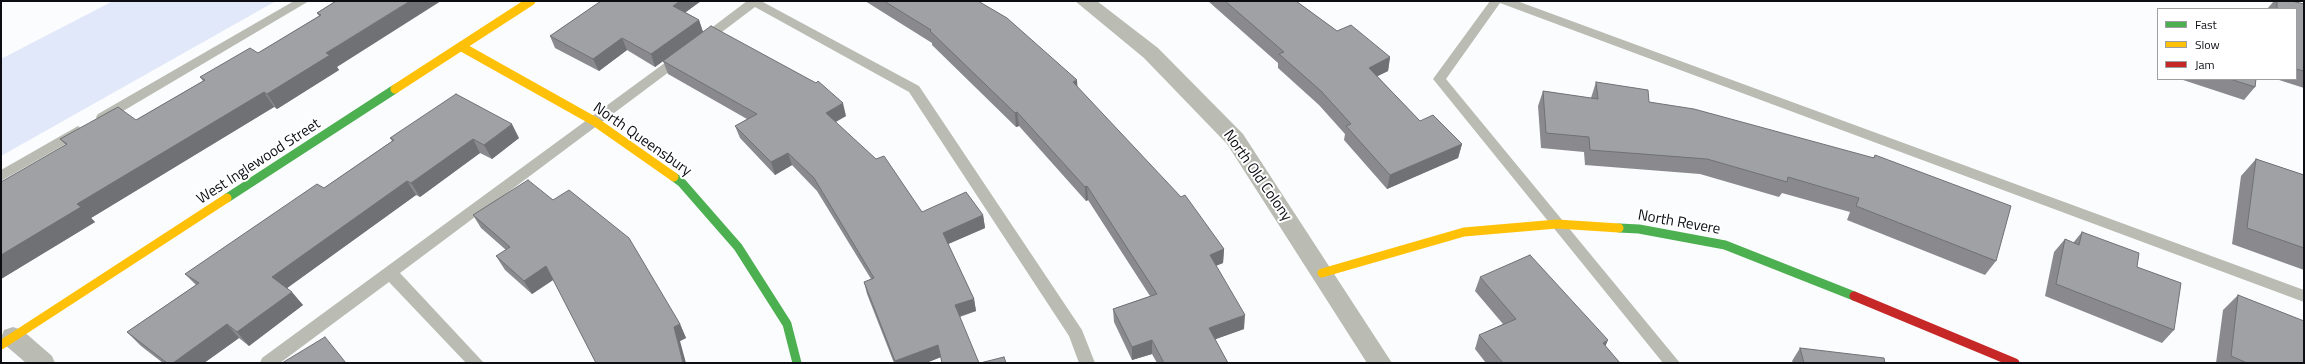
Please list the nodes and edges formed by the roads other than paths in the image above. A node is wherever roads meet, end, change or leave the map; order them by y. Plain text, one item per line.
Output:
1 (303, 1) edge
2 (531, 1) edge
3 (755, 1) edge
4 (1085, 1) edge
5 (1496, 1) edge
6 (1505, 1) edge
7 (462, 47) junction
8 (594, 121) junction
9 (1, 176) edge
10 (1557, 224) junction
11 (390, 273) junction
12 (1322, 273) junction
13 (2304, 296) edge
14 (7, 341) edge
15 (43, 363) edge
16 (268, 363) edge
17 (476, 363) edge
18 (797, 363) edge
19 (1086, 363) edge
20 (1380, 363) edge
21 (1672, 363) edge
22 (2015, 363) edge

1 - 9 lane
2 - 7 street, West Inglewood Street
3 - 8 lane
3 - 19 lane
4 - 12 street, North Old Colony
5 - 10 lane
6 - 13 lane
7 - 8 street, North Queensbury
7 - 14 street, West Inglewood Street
8 - 11 lane
8 - 18 street, North Queensbury
10 - 12 street, North Revere
10 - 21 lane
10 - 22 street, North Revere
11 - 16 lane
11 - 17 lane
12 - 20 street, North Old Colony
14 - 15 street

